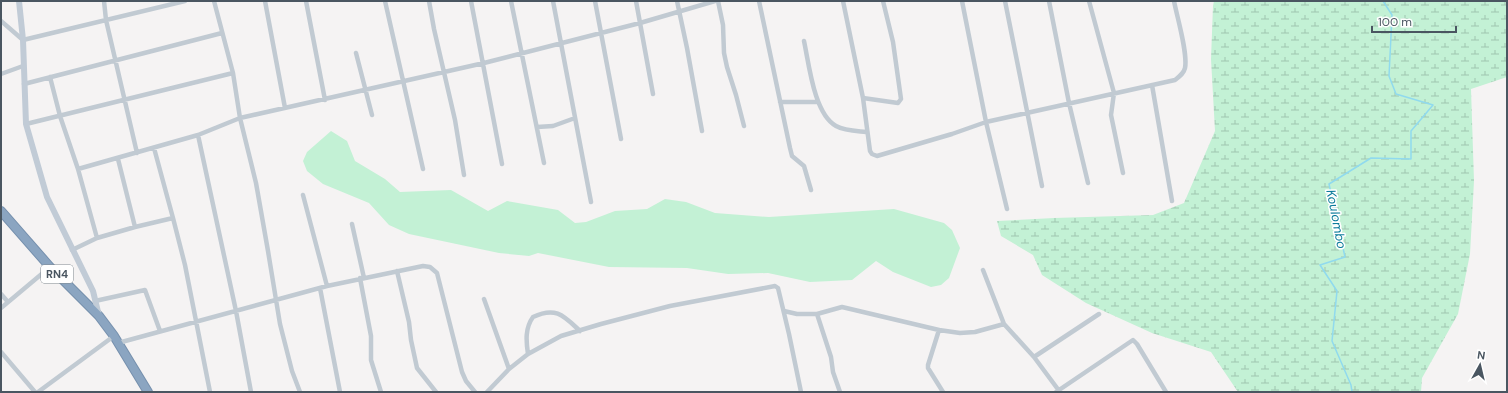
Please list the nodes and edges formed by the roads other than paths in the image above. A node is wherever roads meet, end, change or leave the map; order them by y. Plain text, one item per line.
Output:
1 (19, 1) edge
2 (104, 1) edge
3 (185, 1) edge
4 (214, 1) edge
5 (265, 1) edge
6 (306, 1) edge
7 (385, 1) edge
8 (429, 1) edge
9 (471, 1) edge
10 (511, 1) edge
11 (553, 1) edge
12 (595, 1) edge
13 (636, 1) edge
14 (677, 1) edge
15 (715, 1) edge
16 (718, 1) edge
17 (759, 1) edge
18 (843, 1) edge
19 (883, 1) edge
20 (962, 1) edge
21 (1005, 1) edge
22 (1049, 1) edge
23 (1089, 1) edge
24 (1174, 1) edge
25 (679, 12) junction
26 (106, 20) junction
27 (1, 21) edge
28 (640, 23) junction
29 (222, 33) junction
30 (601, 33) junction
31 (23, 40) junction
32 (804, 41) dead end
33 (561, 43) junction
34 (356, 53) dead end
35 (521, 53) junction
36 (115, 60) junction
37 (484, 63) junction
38 (23, 66) junction
39 (444, 72) junction
40 (1, 74) edge
41 (233, 74) junction
42 (50, 77) junction
43 (404, 81) junction
44 (24, 84) junction
45 (1152, 85) junction
46 (364, 90) junction
47 (1114, 93) junction
48 (654, 94) dead end
49 (863, 98) junction
50 (125, 100) junction
51 (325, 100) junction
52 (780, 102) junction
53 (818, 102) junction
54 (1069, 103) junction
55 (285, 108) junction
56 (1027, 112) junction
57 (372, 115) dead end
58 (60, 116) junction
59 (240, 118) junction
60 (575, 118) junction
61 (986, 122) junction
62 (26, 124) junction
63 (744, 126) dead end
64 (537, 127) junction
65 (702, 131) dead end
66 (866, 132) junction
67 (198, 135) junction
68 (621, 139) dead end
69 (154, 148) junction
70 (137, 153) junction
71 (118, 159) junction
72 (544, 163) dead end
73 (502, 164) dead end
74 (78, 169) junction
75 (423, 169) dead end
76 (1123, 173) dead end
77 (464, 175) dead end
78 (1088, 184) dead end
79 (1042, 186) dead end
80 (811, 190) dead end
81 (303, 195) dead end
82 (1172, 201) dead end
83 (591, 202) dead end
84 (1007, 209) dead end
85 (1, 211) edge
86 (173, 218) junction
87 (352, 224) dead end
88 (135, 227) junction
89 (97, 238) junction
90 (72, 250) junction
91 (50, 268) junction
92 (983, 270) dead end
93 (398, 272) junction
94 (362, 278) junction
95 (327, 286) junction
96 (320, 288) junction
97 (1, 294) edge
98 (484, 299) dead end
99 (276, 300) junction
100 (96, 301) junction
101 (8, 302) junction
102 (1, 308) edge
103 (236, 311) junction
104 (784, 311) junction
105 (817, 314) junction
106 (1099, 314) dead end
107 (99, 316) junction
108 (195, 322) junction
109 (1004, 324) junction
110 (939, 330) junction
111 (160, 331) junction
112 (580, 331) junction
113 (116, 340) junction
114 (1, 352) edge
115 (528, 354) junction
116 (1034, 357) junction
117 (509, 369) junction
118 (39, 391) edge
119 (1058, 391) edge
120 (148, 392) edge
121 (210, 392) edge
122 (251, 392) edge
123 (300, 392) edge
124 (340, 392) edge
125 (381, 392) edge
126 (436, 392) edge
127 (475, 392) edge
128 (487, 392) edge
129 (801, 392) edge
130 (840, 392) edge
131 (943, 392) edge
132 (1166, 392) edge

1 - 31 street
2 - 26 street
3 - 26 street
4 - 29 street
5 - 55 street
6 - 51 street
7 - 43 street
8 - 39 street
9 - 37 street
10 - 35 street
11 - 33 street
12 - 30 street
13 - 28 street
14 - 25 street
15 - 25 street
16 - 63 street
17 - 52 street
18 - 49 street
19 - 49 street
20 - 61 street
21 - 56 street
22 - 54 street
23 - 47 street
24 - 45 street
25 - 28 street
25 - 65 street
26 - 31 street
26 - 36 street
27 - 31 street
28 - 30 street
28 - 48 street
29 - 36 street
29 - 41 street
30 - 33 street
30 - 68 street
31 - 38 street
32 - 53 street
33 - 35 street
33 - 60 street
34 - 46 street
35 - 37 street
35 - 64 street
36 - 42 street
36 - 50 street
37 - 39 street
37 - 73 street
38 - 40 street
38 - 44 street
39 - 43 street
39 - 77 street
41 - 50 street
41 - 59 street
42 - 44 street
42 - 58 street
43 - 46 street
43 - 75 street
44 - 62 street
45 - 47 street
45 - 82 street
46 - 51 street
46 - 57 street
47 - 54 street
47 - 76 street
49 - 66 street
50 - 58 street
50 - 70 street
51 - 55 street
52 - 53 street
52 - 80 street
53 - 66 street
54 - 56 street
54 - 78 street
55 - 59 street
56 - 61 street
56 - 79 street
58 - 62 street
58 - 74 street
59 - 67 street
59 - 99 street
60 - 64 street
60 - 83 street
61 - 66 street
61 - 84 street
62 - 90 street
64 - 72 street
67 - 69 street
67 - 103 street
69 - 70 street
69 - 86 street
70 - 71 street
71 - 74 street
71 - 88 street
74 - 89 street
81 - 95 street
85 - 91 highway, RN4
86 - 88 street
86 - 108 street
87 - 94 street
88 - 89 street
89 - 90 street
90 - 100 street
91 - 101 street
91 - 107 highway, RN4
92 - 109 street
93 - 94 street
93 - 126 street
93 - 127 street
94 - 95 street
94 - 125 street
95 - 96 street
96 - 99 street
96 - 124 street
97 - 101 street
98 - 117 street
99 - 103 street
99 - 123 street
100 - 107 street
100 - 111 street
101 - 102 street
103 - 108 street
103 - 122 street
104 - 105 street
104 - 112 street
104 - 129 street
105 - 110 street
105 - 130 street
106 - 116 street
107 - 113 highway, RN4
108 - 111 street
108 - 121 street
109 - 110 street
109 - 116 street
110 - 131 street
111 - 113 street
112 - 115 street
112 - 115 street
113 - 118 street
113 - 120 highway, RN4
114 - 118 street
115 - 117 street
116 - 119 street
117 - 128 street
119 - 132 street

